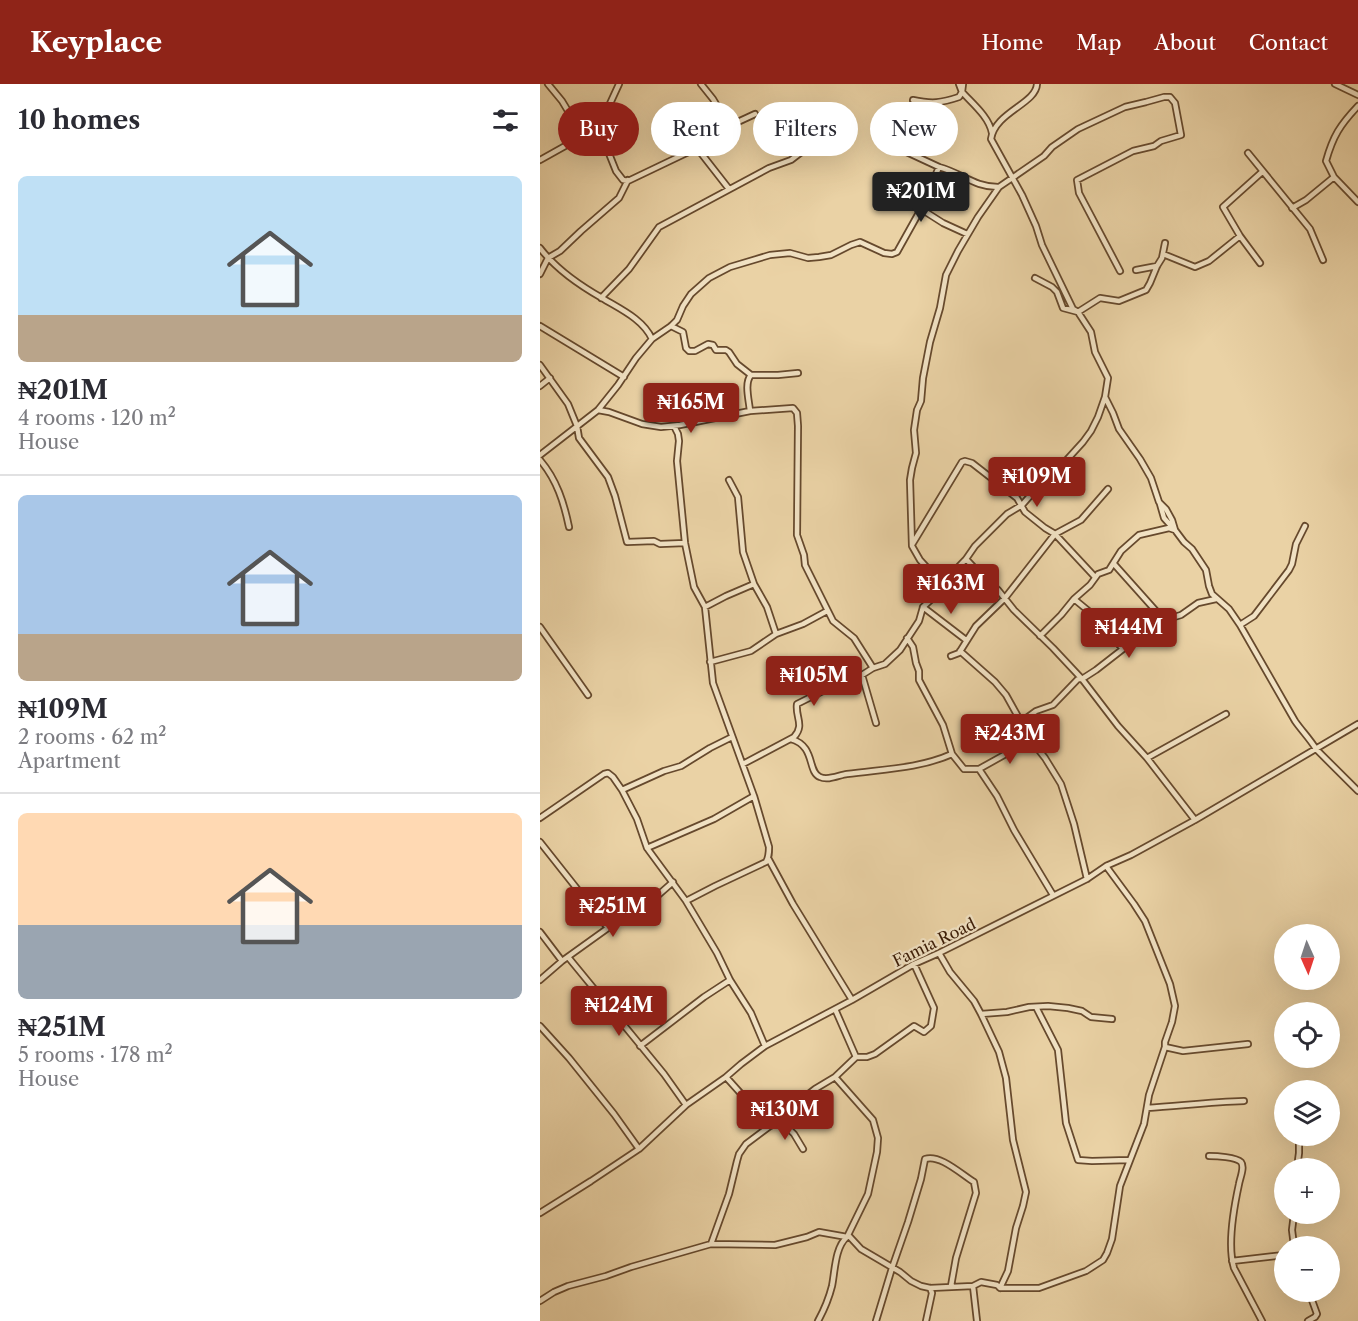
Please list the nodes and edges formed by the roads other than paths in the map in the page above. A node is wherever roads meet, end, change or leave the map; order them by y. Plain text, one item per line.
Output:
1 (548, 84) edge
2 (613, 84) edge
3 (619, 84) edge
4 (701, 84) edge
5 (961, 84) edge
6 (1045, 84) edge
7 (1335, 84) edge
8 (1037, 86) edge
9 (616, 90) junction
10 (962, 93) junction
11 (1358, 95) edge
12 (913, 100) dead end
13 (563, 102) edge
14 (611, 102) edge
15 (715, 102) edge
16 (1358, 106) edge
17 (992, 139) junction
18 (558, 150) edge
19 (1248, 153) dead end
20 (610, 156) edge
21 (680, 156) edge
22 (703, 156) edge
23 (796, 156) edge
24 (915, 156) edge
25 (540, 160) edge
26 (939, 167) junction
27 (1262, 172) junction
28 (1334, 177) junction
29 (1013, 178) junction
30 (628, 180) junction
31 (999, 187) junction
32 (729, 189) junction
33 (884, 192) dead end
34 (1358, 202) edge
35 (1292, 208) junction
36 (921, 209) junction
37 (968, 234) junction
38 (1240, 236) junction
39 (1165, 243) dead end
40 (540, 248) edge
41 (1163, 254) junction
42 (548, 258) junction
43 (1323, 260) dead end
44 (1260, 263) dead end
45 (1156, 266) junction
46 (1136, 270) dead end
47 (1120, 271) dead end
48 (540, 274) edge
49 (1035, 278) dead end
50 (601, 298) junction
51 (1078, 312) junction
52 (540, 326) edge
53 (671, 327) junction
54 (652, 339) junction
55 (540, 365) edge
56 (798, 373) dead end
57 (751, 375) junction
58 (624, 377) junction
59 (550, 378) junction
60 (540, 386) edge
61 (1105, 397) junction
62 (598, 410) junction
63 (750, 411) junction
64 (577, 426) junction
65 (674, 426) junction
66 (540, 455) edge
67 (540, 460) edge
68 (729, 480) dead end
69 (1108, 489) dead end
70 (1022, 505) junction
71 (1305, 526) dead end
72 (569, 527) dead end
73 (1175, 530) junction
74 (1055, 534) junction
75 (685, 543) junction
76 (912, 546) junction
77 (966, 559) junction
78 (1114, 564) junction
79 (1095, 577) junction
80 (754, 584) junction
81 (942, 584) junction
82 (1005, 598) junction
83 (1074, 598) junction
84 (1216, 598) junction
85 (705, 607) junction
86 (923, 607) junction
87 (827, 611) junction
88 (1164, 620) junction
89 (1240, 625) junction
90 (540, 627) edge
91 (776, 634) junction
92 (1040, 636) junction
93 (907, 638) junction
94 (966, 640) junction
95 (1123, 649) junction
96 (960, 651) junction
97 (951, 657) dead end
98 (710, 662) junction
99 (873, 668) junction
100 (862, 675) junction
101 (1082, 679) junction
102 (588, 695) dead end
103 (1226, 714) dead end
104 (1021, 722) junction
105 (876, 723) dead end
106 (1358, 724) edge
107 (732, 737) junction
108 (790, 739) junction
109 (1031, 741) junction
110 (1316, 749) junction
111 (952, 754) junction
112 (1147, 758) junction
113 (743, 764) junction
114 (979, 769) junction
115 (622, 790) junction
116 (1358, 791) edge
117 (754, 796) junction
118 (540, 818) edge
119 (1194, 820) junction
120 (540, 842) edge
121 (647, 848) junction
122 (768, 858) junction
123 (1106, 866) junction
124 (1087, 879) junction
125 (673, 882) junction
126 (1053, 895) junction
127 (686, 902) junction
128 (608, 928) junction
129 (540, 932) edge
130 (939, 953) junction
131 (568, 957) junction
132 (562, 961) junction
133 (914, 964) junction
134 (540, 980) edge
135 (730, 980) junction
136 (852, 1000) junction
137 (1036, 1007) junction
138 (835, 1009) junction
139 (981, 1014) junction
140 (1112, 1019) dead end
141 (540, 1026) edge
142 (1248, 1044) dead end
143 (640, 1046) junction
144 (765, 1046) junction
145 (1166, 1047) junction
146 (856, 1057) junction
147 (726, 1077) junction
148 (835, 1077) junction
149 (1244, 1101) dead end
150 (686, 1105) junction
151 (1147, 1108) junction
152 (781, 1121) junction
153 (770, 1126) junction
154 (639, 1149) junction
155 (803, 1149) dead end
156 (1209, 1156) dead end
157 (1129, 1160) junction
158 (540, 1213) edge
159 (847, 1237) junction
160 (711, 1244) junction
161 (1274, 1256) edge
162 (1232, 1261) junction
163 (892, 1268) junction
164 (951, 1286) junction
165 (974, 1286) junction
166 (1000, 1287) junction
167 (930, 1288) junction
168 (540, 1301) edge
169 (1313, 1302) edge
170 (818, 1321) edge
171 (876, 1321) edge
172 (926, 1321) edge
173 (977, 1321) edge
174 (1262, 1321) edge
175 (1308, 1321) edge

1 - 13 street
2 - 9 street
3 - 9 street
4 - 15 street
5 - 10 street
6 - 8 street
7 - 11 street
8 - 17 street
9 - 14 street
10 - 12 street
10 - 17 street
16 - 28 street
17 - 29 street
18 - 25 street
19 - 27 street
20 - 30 street
21 - 30 street
22 - 32 street
23 - 32 street
24 - 26 street
26 - 31 street
26 - 36 street
27 - 35 street
27 - 38 street
28 - 34 street
28 - 35 street
29 - 31 street
29 - 47 street
29 - 51 street
30 - 42 street
31 - 37 street
32 - 50 street
33 - 36 street
35 - 43 street
36 - 37 street
36 - 53 street
37 - 76 street
38 - 41 street
38 - 44 street
39 - 41 street
40 - 42 street
41 - 45 street
42 - 48 street
42 - 50 street
45 - 46 street
45 - 51 street
49 - 51 street
50 - 54 street
51 - 61 street
52 - 58 street
53 - 54 street
53 - 57 street
54 - 58 street
55 - 59 street
56 - 57 street
57 - 63 street
58 - 62 street
59 - 60 street
59 - 64 street
61 - 70 street
61 - 73 street
62 - 64 street
62 - 65 street
63 - 65 street
63 - 87 street
64 - 66 street
64 - 75 street
65 - 75 street
67 - 72 street
68 - 80 street
69 - 74 street
70 - 74 street
70 - 76 street
70 - 77 street
71 - 89 street
73 - 78 street
73 - 84 street
74 - 79 street
74 - 82 street
75 - 85 street
76 - 81 street
77 - 81 street
77 - 82 street
78 - 79 street
78 - 88 street
79 - 83 street
80 - 85 street
80 - 91 street
81 - 86 street
82 - 92 street
82 - 94 street
83 - 92 street
83 - 95 street
84 - 88 street
84 - 89 street
85 - 98 street
86 - 93 street
86 - 94 street
87 - 91 street
87 - 99 street
88 - 95 street
89 - 110 street
90 - 102 street
91 - 98 street
92 - 101 street
93 - 99 street
93 - 111 street
94 - 96 street
95 - 101 street
96 - 97 street
96 - 104 street
98 - 107 street
99 - 100 street
100 - 105 street
100 - 108 street
101 - 104 street
101 - 112 street
103 - 112 street
104 - 109 street
106 - 110 street, Famia Road
107 - 113 street
107 - 115 street
108 - 111 street
108 - 113 street
109 - 114 street
109 - 124 street
110 - 116 street
110 - 119 street, Famia Road
111 - 114 street
112 - 119 street
113 - 117 street
114 - 126 street
115 - 118 street
115 - 121 street
117 - 121 street
117 - 122 street
119 - 123 street, Famia Road
120 - 128 street
121 - 125 street
122 - 127 street
122 - 136 street
123 - 124 street, Famia Road
123 - 145 street
124 - 126 street, Famia Road
125 - 127 street
125 - 128 street
126 - 130 street, Famia Road
127 - 135 street
128 - 131 street
129 - 132 street
130 - 133 street, Famia Road
130 - 139 street
131 - 132 street
131 - 143 street
132 - 134 street
133 - 136 street, Famia Road
133 - 146 street
135 - 143 street
135 - 144 street
136 - 138 street, Famia Road
137 - 139 street
137 - 140 street
137 - 157 street
138 - 144 street, Famia Road
138 - 146 street
139 - 166 street
141 - 154 street
142 - 145 street
143 - 150 street
144 - 147 street, Famia Road
145 - 151 street
146 - 148 street
147 - 150 street, Famia Road
147 - 153 street
148 - 152 street
148 - 159 street
149 - 151 street
150 - 154 street, Famia Road
151 - 157 street
152 - 153 street
152 - 155 street
153 - 160 street
154 - 158 street, Famia Road
156 - 162 street
157 - 166 street
159 - 160 street
159 - 163 street
159 - 170 street
160 - 168 street
161 - 162 street
162 - 174 street
163 - 164 street
163 - 167 street
163 - 171 street
164 - 165 street
164 - 167 street
165 - 166 street
165 - 173 street
167 - 172 street
169 - 175 street

